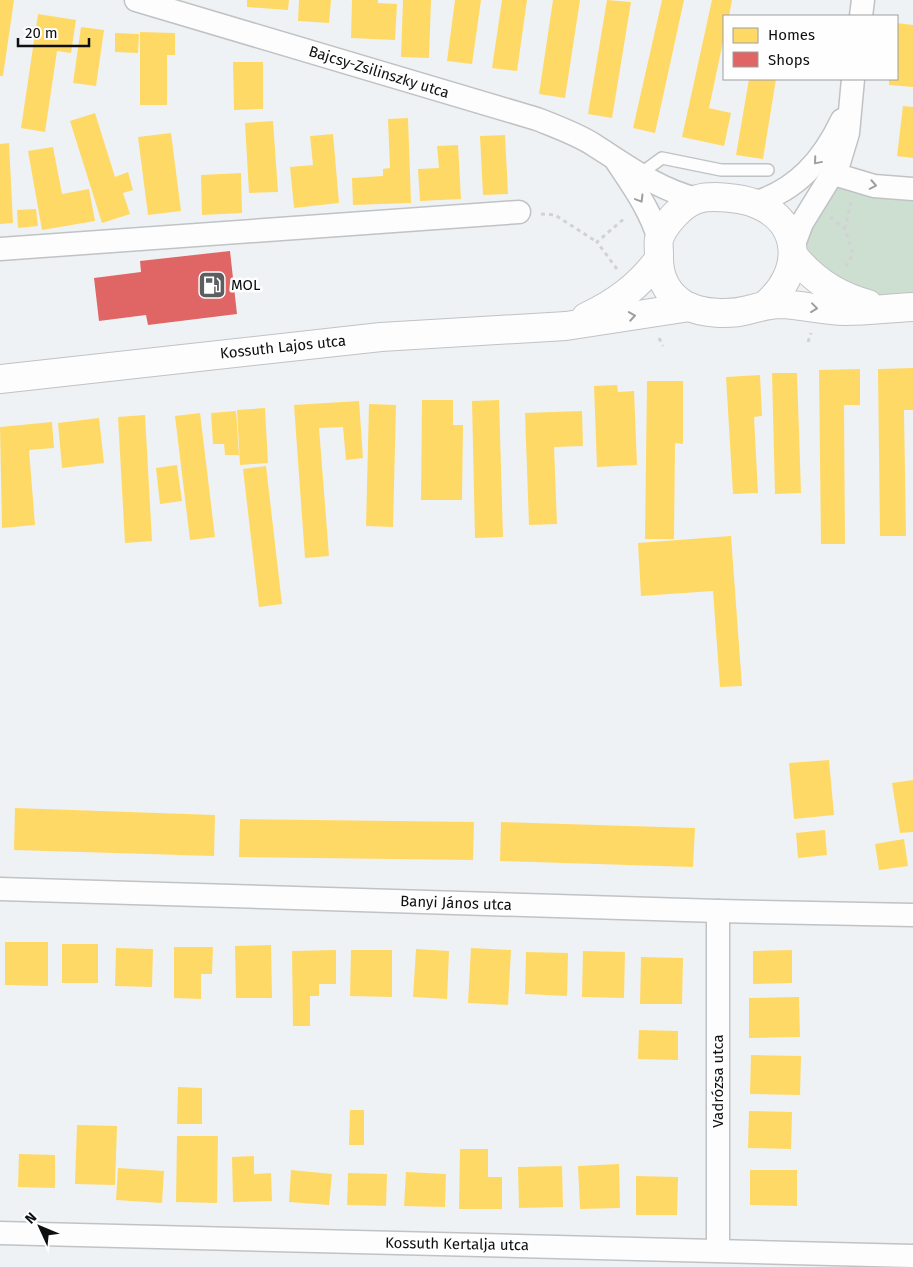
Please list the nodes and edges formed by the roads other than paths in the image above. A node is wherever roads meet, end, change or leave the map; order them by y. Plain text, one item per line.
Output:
1 (136, 0) edge
2 (863, 0) edge
3 (861, 15) edge
4 (851, 88) edge
5 (616, 161) junction
6 (768, 170) dead end
7 (640, 174) junction
8 (834, 174) junction
9 (913, 189) edge
10 (697, 199) junction
11 (754, 203) junction
12 (518, 212) road end
13 (0, 249) edge
14 (659, 249) junction
15 (794, 252) junction
16 (765, 305) junction
17 (690, 307) junction
18 (913, 307) edge
19 (882, 308) junction
20 (566, 326) junction
21 (0, 379) edge
22 (0, 889) edge
23 (718, 911) junction
24 (913, 915) edge
25 (0, 1233) edge
26 (718, 1250) junction
27 (913, 1256) edge

1 - 5 street, Bajcsy-Zsilinszky utca
2 - 3 street
4 - 8 street
4 -> 11 street
5 - 7 street, Bajcsy-Zsilinszky utca
5 -> 14 street, Bajcsy-Zsilinszky utca
6 - 7 lane
7 - 10 street, Bajcsy-Zsilinszky utca
8 -> 9 street
8 - 15 street
10 - 11 street, Kossuth Lajos utca
10 - 14 street, Kossuth Lajos utca
11 - 15 street, Kossuth Lajos utca
12 - 13 street
14 - 17 street, Kossuth Lajos utca
14 - 20 street, Kossuth Lajos utca
15 - 16 street
15 - 19 street, Kossuth Lajos utca
16 - 17 street, Kossuth Lajos utca
16 -> 19 street, Kossuth Lajos utca
20 -> 17 street, Kossuth Lajos utca
18 - 19 street, Kossuth Lajos utca
20 - 21 street, Kossuth Lajos utca
22 - 23 street, Banyi János utca
23 - 24 street, Banyi János utca
23 - 26 street, Vadrózsa utca
25 - 26 street, Kossuth Kertalja utca
26 - 27 street, Kossuth Kertalja utca

